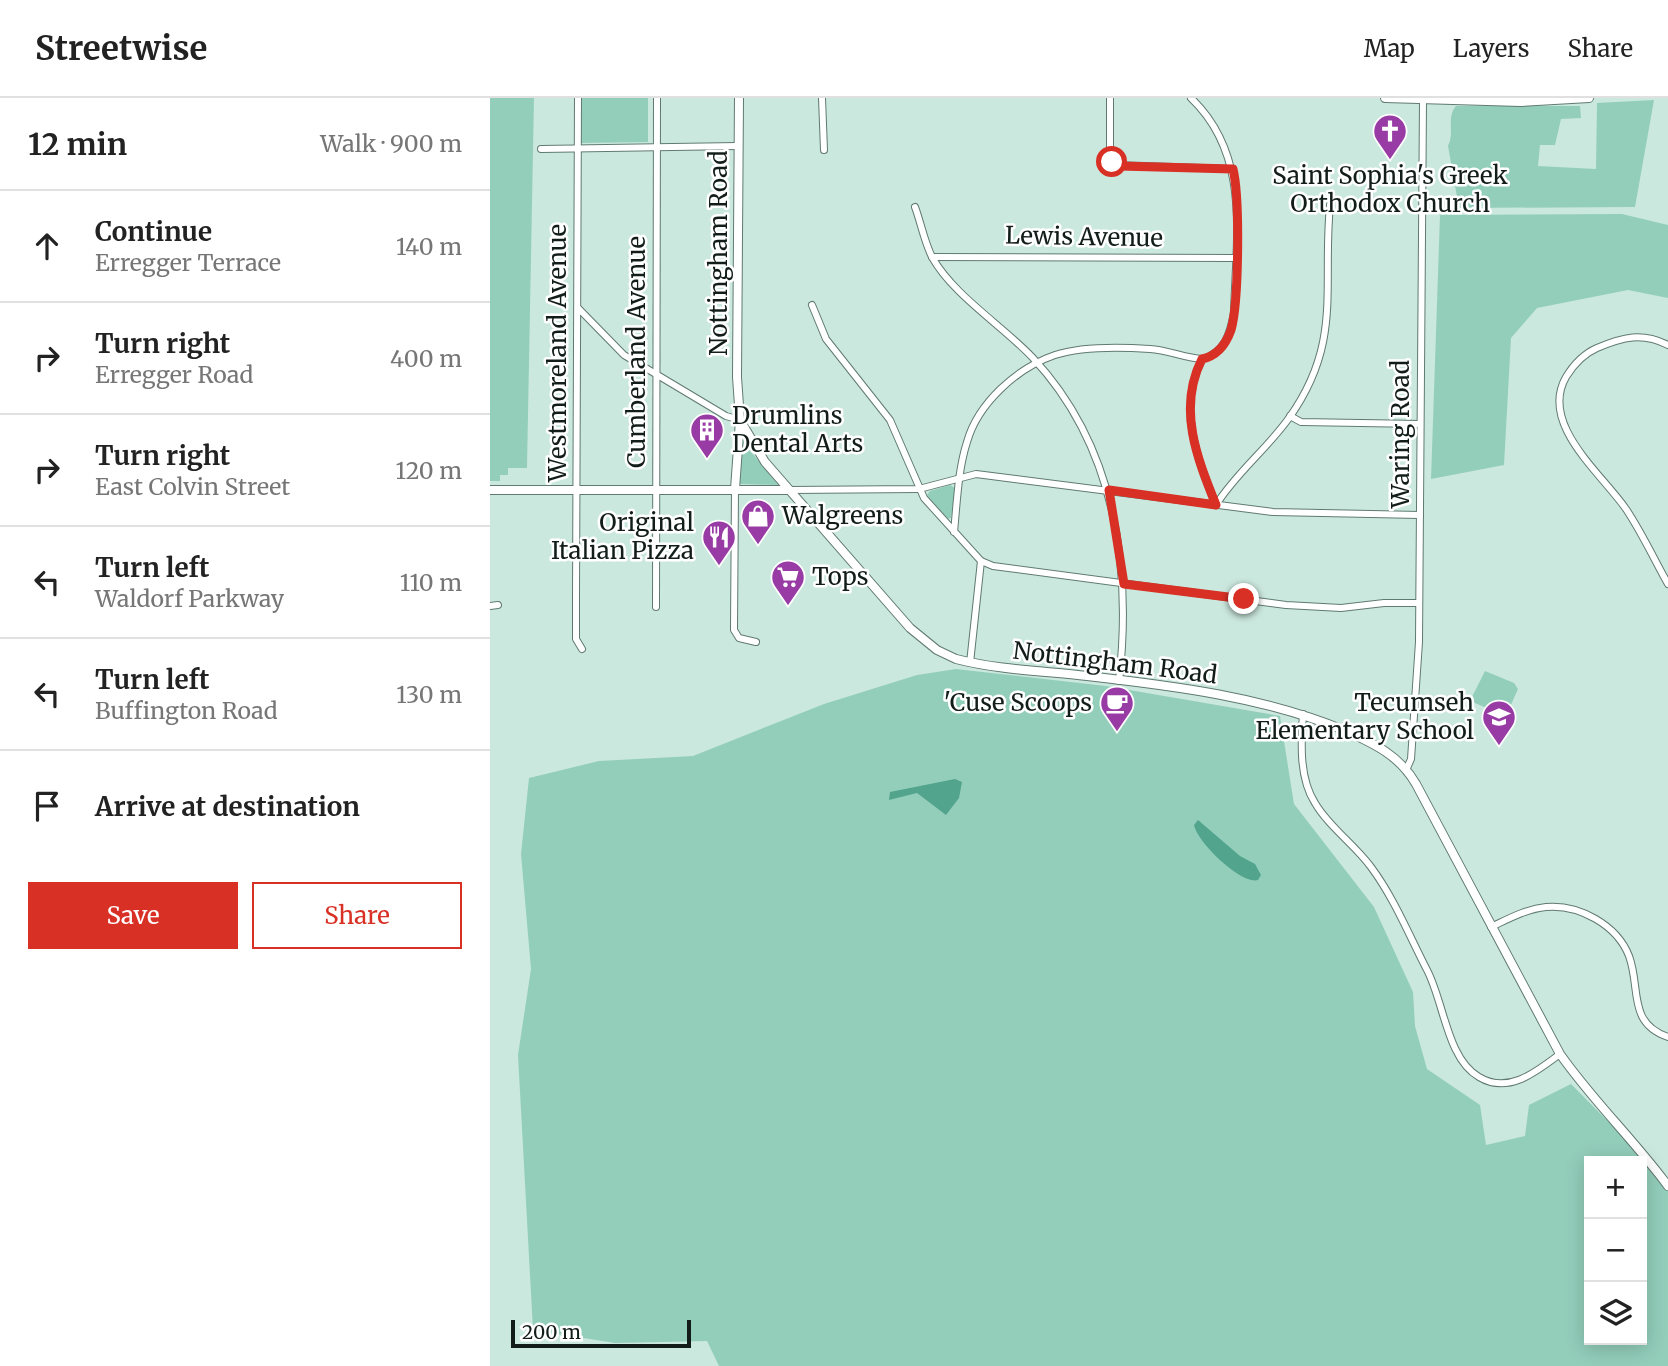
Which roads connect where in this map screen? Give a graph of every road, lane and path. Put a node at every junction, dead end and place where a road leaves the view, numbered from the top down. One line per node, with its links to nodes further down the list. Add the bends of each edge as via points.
1 (579, 98): 12 (street, Westmoreland Avenue)
2 (657, 98): 10 (street, Cumberland Avenue)
3 (739, 98): 11 (street, Nottingham Road)
4 (822, 98): 14 (street)
5 (1110, 98): 15 (street, via 1110,156 1115,165)
6 (1191, 98): 15 (street, via 1219,131)
7 (1385, 98): 9 (street)
8 (1589, 98): 9 (street)
9 (1423, 100): 28 (street, Waring Road)
10 (657, 146): 11 (street); 12 (street); 25 (street, Cumberland Avenue)
11 (738, 146): 27 (street, Nottingham Road)
12 (578, 147): 13 (street); 21 (street, Westmoreland Avenue)
13 (541, 149)
14 (824, 150)
15 (1233, 169): 19 (street)
16 (1330, 205): 26 (street, via 1324,338 1314,373)
17 (915, 207): 18 (street)
18 (932, 257): 19 (street, Lewis Avenue); 24 (street)
19 (1236, 258): 23 (street, via 1231,330 1214,355)
20 (812, 305): 32 (street, via 827,339 890,420)
21 (578, 308): 25 (street, via 612,346); 34 (street, Westmoreland Avenue)
22 (1668, 345): 42 (street, via 1633,336 1582,356 1564,380 1559,407 1571,439 1626,510)
23 (1202, 359): 24 (street, via 1150,349 1099,349 1055,355); 37 (street, via 1193,380 1191,430)
24 (1037, 363): 29 (street, via 1006,385 975,421); 36 (street, via 1080,428)
25 (657, 374): 27 (street); 30 (street, Cumberland Avenue)
26 (1290, 416): 28 (street, via 1301,422); 37 (street)
27 (740, 420): 31 (street); 35 (street, Nottingham Road, via 765,462)
28 (1420, 424): 38 (street, Waring Road)
29 (960, 478): 32 (street); 36 (street, via 976,474); 39 (street)
30 (656, 489): 31 (street); 34 (street); 44 (street, Cumberland Avenue)
31 (735, 489): 35 (street); 45 (street, via 734,630 739,638)
32 (919, 489): 35 (street); 39 (street)
33 (490, 490): 34 (street)
34 (576, 490): 46 (street, Westmoreland Avenue, via 576,639)
35 (789, 490): 47 (street, Nottingham Road, via 919,638)
36 (1109, 490): 37 (street); 41 (street)
37 (1216, 505): 38 (street, via 1295,513)
38 (1420, 515): 43 (street, Waring Road)
39 (954, 532): 40 (street)
40 (981, 561): 41 (street); 47 (street)
41 (1124, 584): 43 (street, via 1316,608); 48 (street)
42 (1668, 584)
43 (1419, 603): 50 (street, Waring Road)
44 (656, 607)
45 (756, 642)
46 (582, 649)
47 (970, 663): 48 (street, Nottingham Road)
48 (1119, 681): 49 (street, Nottingham Road, via 1256,701)
49 (1303, 714): 50 (street, Nottingham Road, via 1366,740); 53 (street, via 1309,791 1370,866 1389,897 1433,981 1458,1057 1477,1077 1500,1083 1523,1079)
50 (1407, 768): 51 (street, Nottingham Road)
51 (1491, 927): 52 (street, via 1546,907 1594,918 1614,934 1628,954 1642,1019); 53 (street, Nottingham Road)
52 (1668, 1037)
53 (1560, 1054): 54 (street, Nottingham Road)
54 (1668, 1186)

